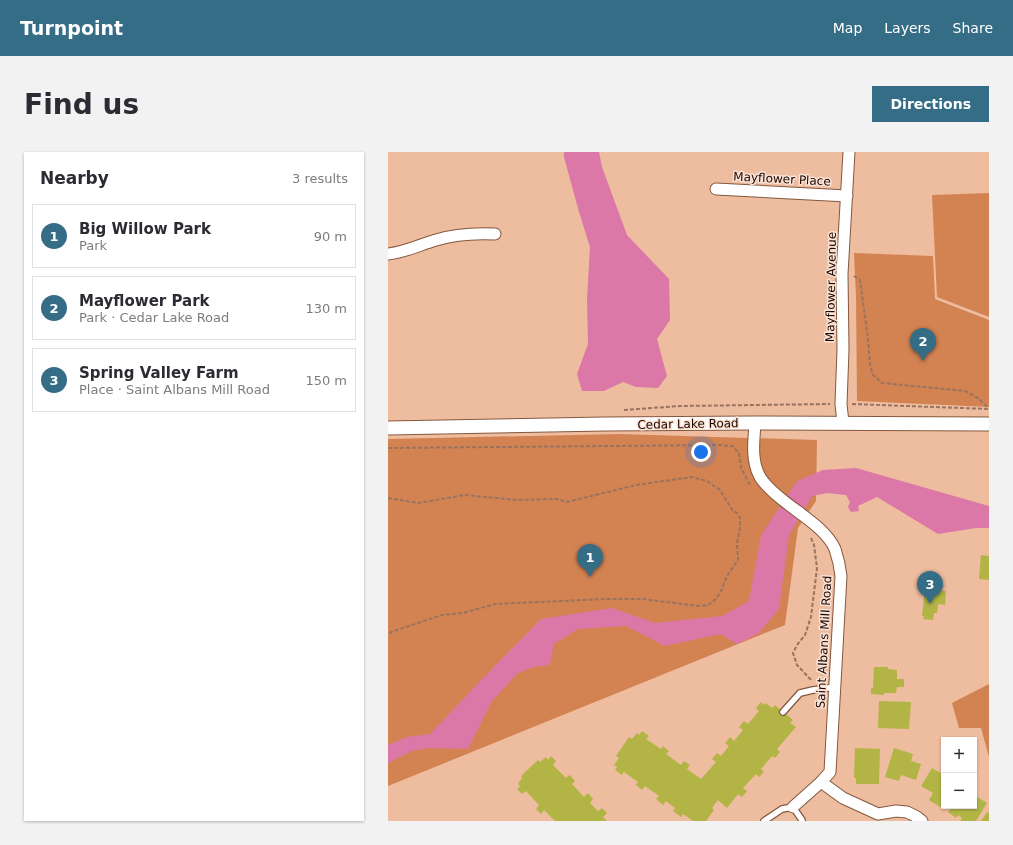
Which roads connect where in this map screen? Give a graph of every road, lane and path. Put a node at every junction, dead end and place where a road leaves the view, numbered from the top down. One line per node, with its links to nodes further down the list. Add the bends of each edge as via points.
1 (849, 152): 3 (street, Mayflower Avenue)
2 (716, 189): 3 (street, Mayflower Place)
3 (847, 196): 6 (street, Mayflower Avenue)
4 (495, 234): 5 (street, via 456,235)
5 (388, 254)
6 (842, 274): 7 (street, Mayflower Avenue); 8 (path, via 860,280 873,375 882,382 965,391 978,398)
7 (841, 404): 8 (path); 9 (path, via 680,406); 11 (street, Mayflower Avenue)
8 (989, 409)
9 (621, 410)
10 (754, 423): 11 (street, Cedar Lake Road); 13 (street, Cedar Lake Road); 19 (street, Saint Albans Mill Road, via 755,463 759,475 777,496 826,536 834,548 839,563 841,576)
11 (842, 423): 12 (street, Cedar Lake Road)
12 (989, 424)
13 (388, 428)
14 (388, 448): 15 (path, via 732,446 739,453 741,468 749,483)
15 (755, 488)
16 (388, 498): 18 (path, via 418,503 465,495 517,500 556,499 567,502 636,485 692,477 707,481 720,490 740,518 740,528 738,560 716,599 708,605 642,599 495,604 463,613 442,614)
17 (810, 537): 20 (path, via 814,545 817,568 810,617 805,635 793,653 797,666)
18 (388, 635)
19 (835, 687): 20 (lane); 22 (street, Saint Albans Mill Road, via 830,772)
20 (820, 689): 21 (lane, via 800,693)
21 (783, 712)
22 (821, 782): 23 (street, Saint Albans Mill Road); 24 (street, via 843,798)
23 (793, 807): 25 (lane, Saint Albans Mill Road, via 782,809); 26 (lane)
24 (879, 817): 27 (street, via 896,811 907,812)
25 (764, 821)
26 (802, 821)
27 (922, 821)

